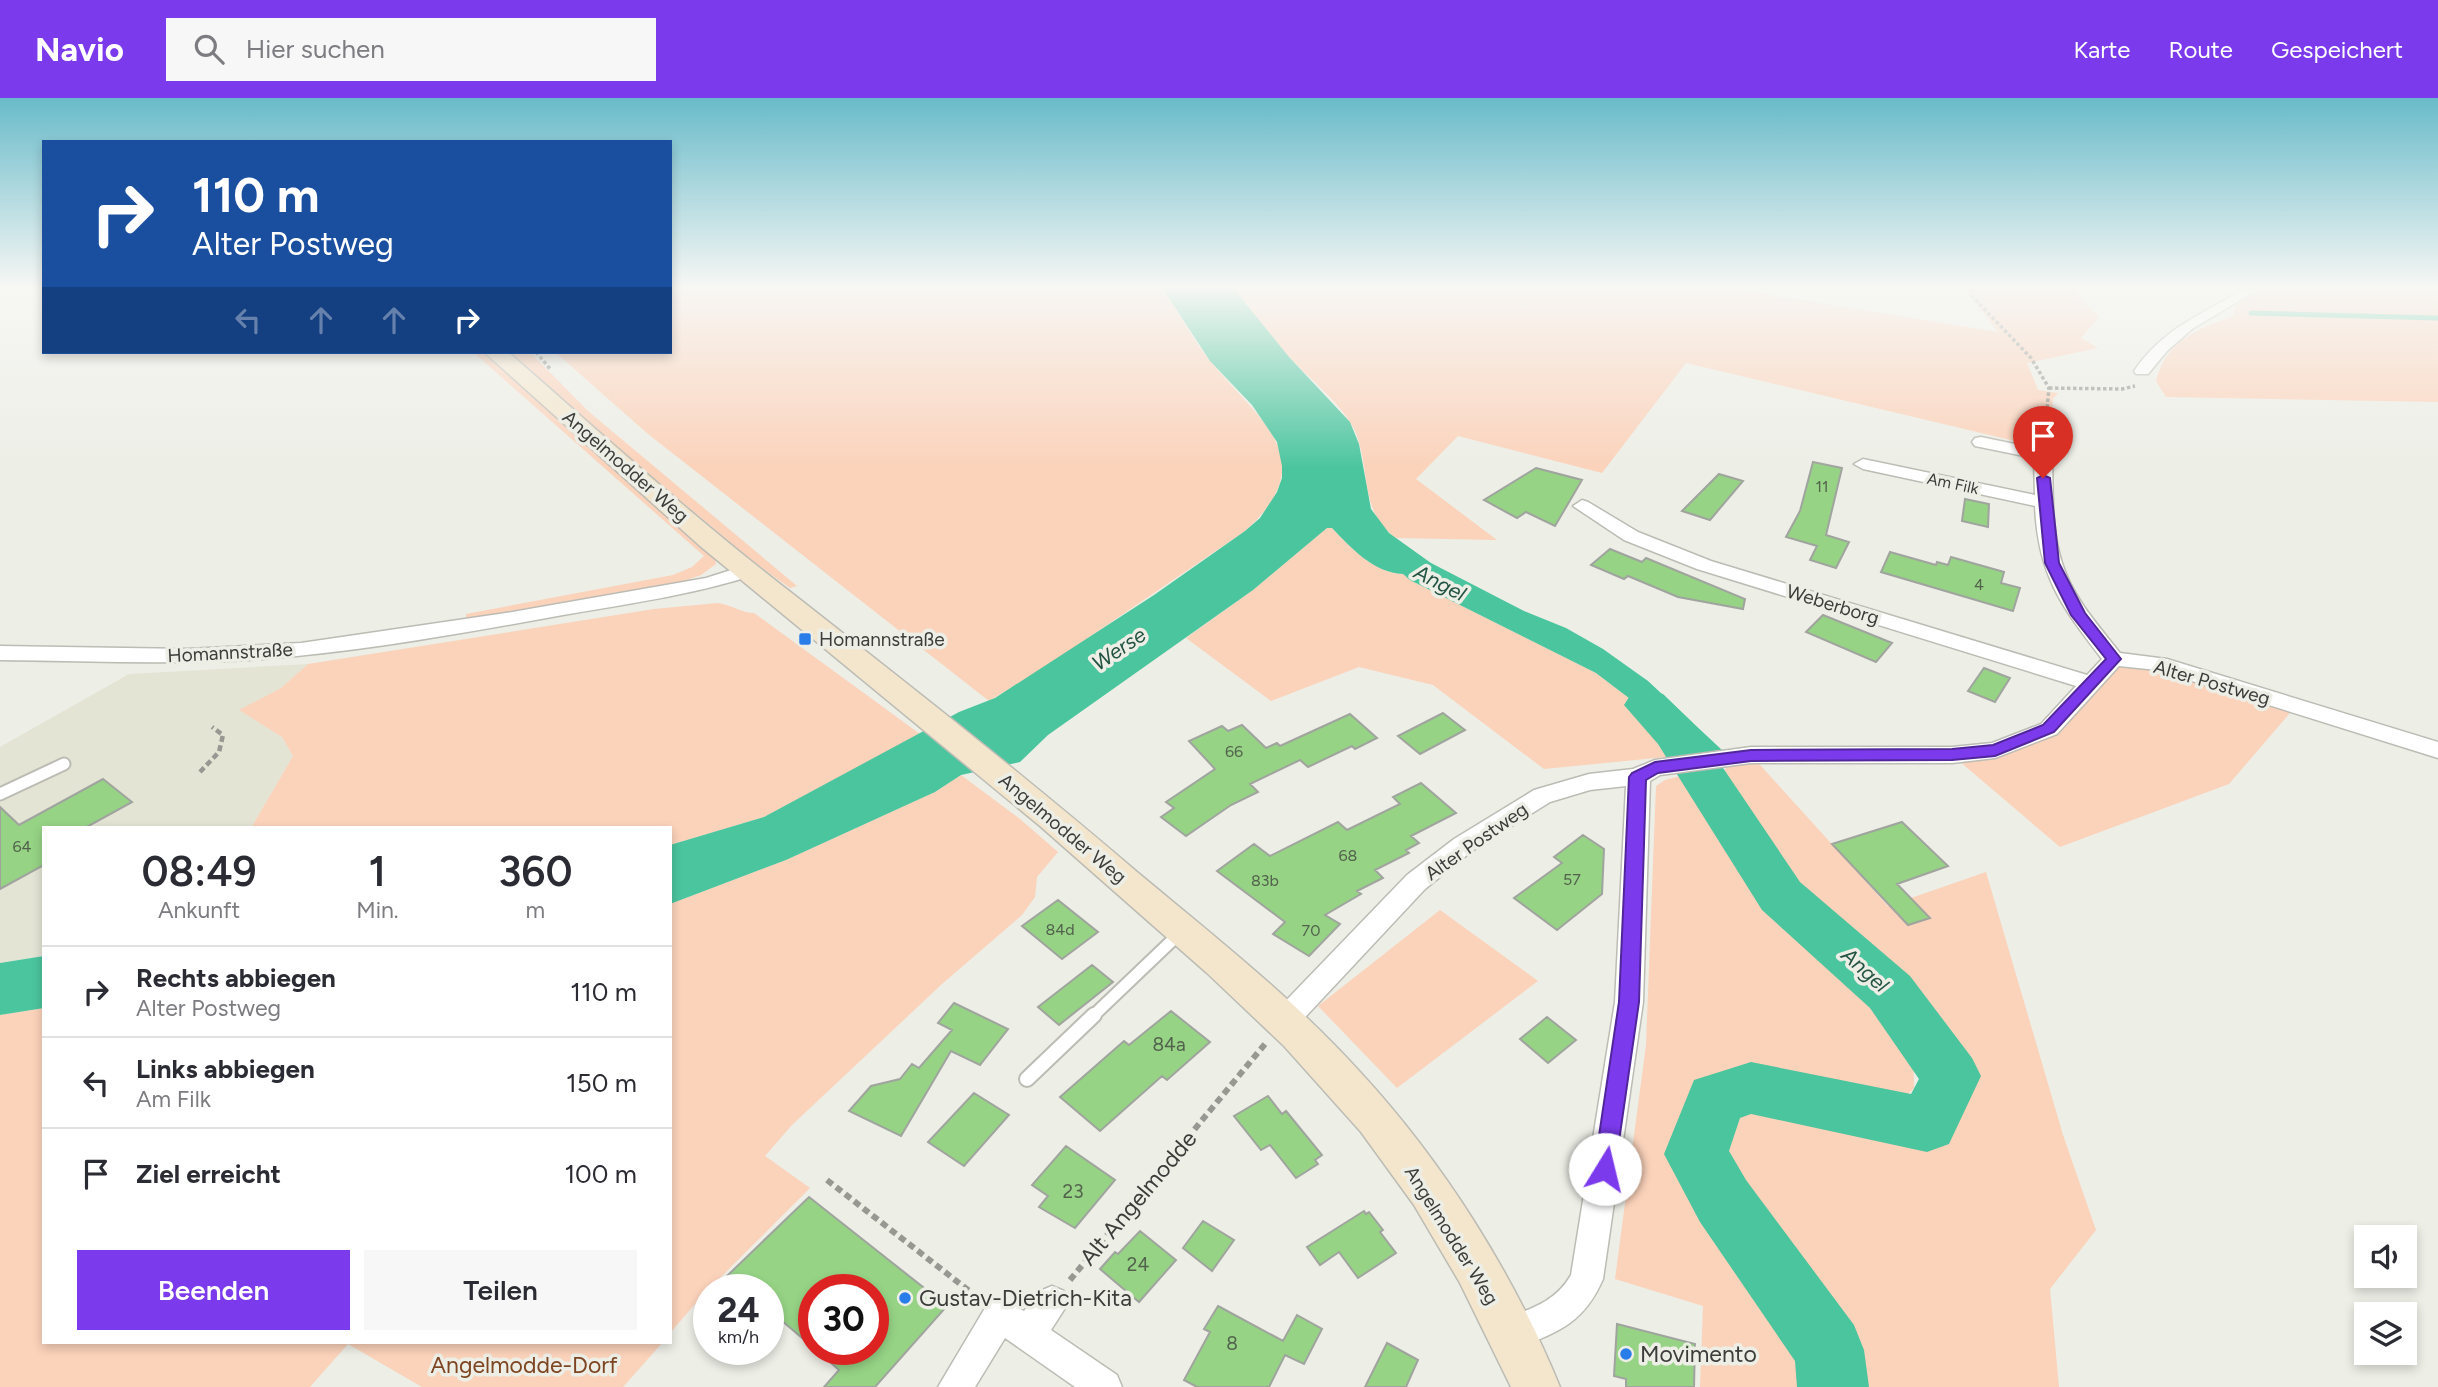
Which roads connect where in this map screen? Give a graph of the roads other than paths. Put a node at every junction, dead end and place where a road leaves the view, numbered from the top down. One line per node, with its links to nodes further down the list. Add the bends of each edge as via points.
1 (2161, 349): 3 (street)
2 (497, 354): 9 (street, Angelmodder Weg)
3 (2142, 371)
4 (1981, 443): 5 (street)
5 (2043, 455): 7 (street)
6 (1863, 464): 7 (street, Am Filk)
7 (2044, 502): 11 (street, via 2052,563 2078,615)
8 (1582, 506): 12 (street, Weberborg, via 1631,536 1704,565)
9 (747, 571): 10 (street, Homannstraße, via 709,583 304,648 192,656); 17 (street, Angelmodder Weg, via 1003,776)
10 (0, 653)
11 (2114, 659): 12 (street, Alter Postweg); 13 (street, Alter Postweg, via 2159,664)
12 (2092, 684): 15 (street, Alter Postweg, via 2049,729 1995,750 1952,755 1735,757 1655,768)
13 (2438, 750)
14 (64, 764): 16 (lane)
15 (1638, 777): 18 (street, Alter Postweg, via 1590,782 1542,796 1463,845 1416,882); 22 (street, via 1629,1002 1587,1279 1575,1302 1560,1314)
16 (0, 794)
17 (1183, 930): 18 (street, Angelmodder Weg); 19 (lane)
18 (1278, 1029): 22 (street, Angelmodder Weg, via 1349,1087 1410,1165)
19 (1027, 1079)
20 (1052, 1302): 21 (street)
21 (1013, 1324): 23 (street); 24 (street)
22 (1512, 1334): 25 (street, Angelmodder Weg)
23 (955, 1387)
24 (1105, 1387)
25 (1536, 1387)

